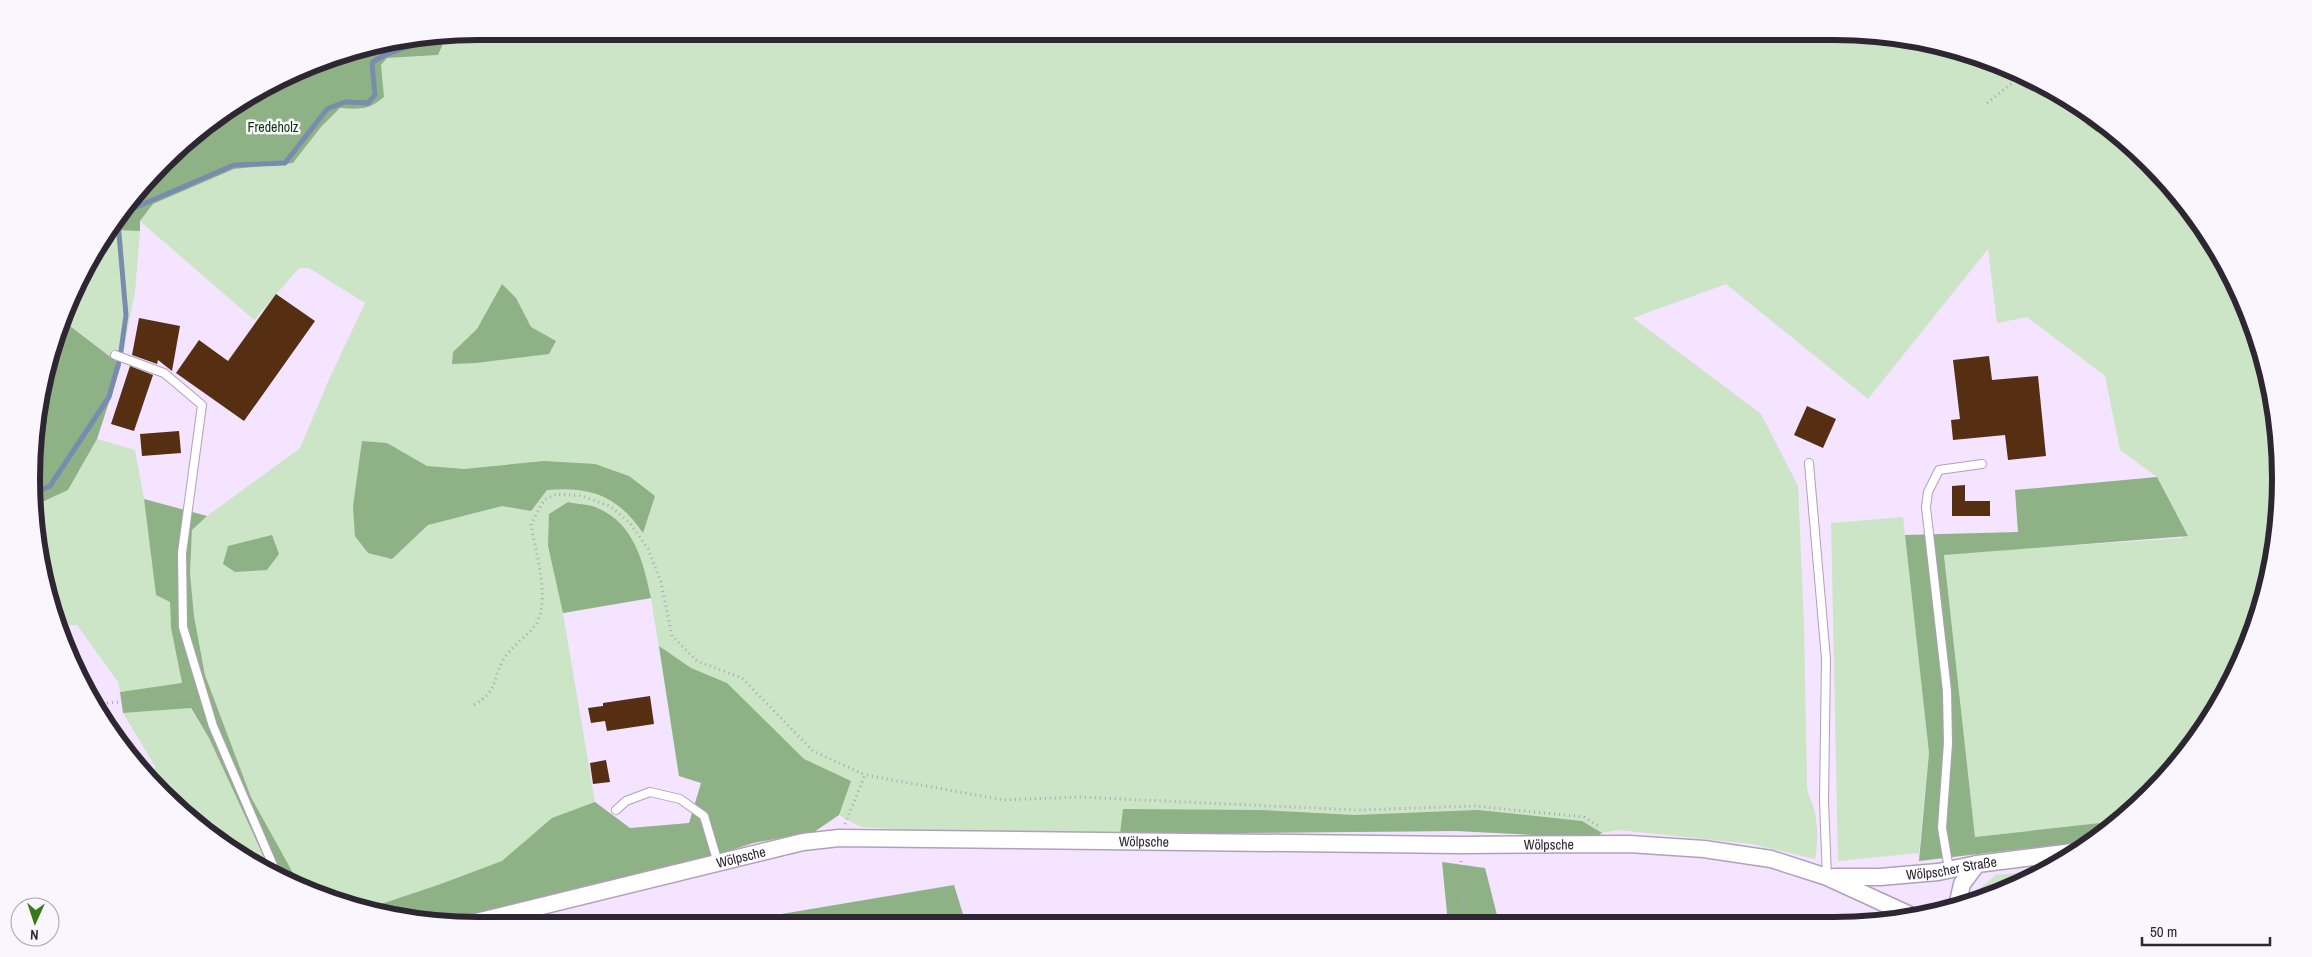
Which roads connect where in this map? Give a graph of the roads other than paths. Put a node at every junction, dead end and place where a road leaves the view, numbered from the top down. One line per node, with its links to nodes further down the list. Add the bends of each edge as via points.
1 (115, 355): 8 (lane, via 164,373 202,405 182,553 183,626 213,726)
2 (1809, 463): 10 (lane, via 1826,659 1824,801)
3 (1982, 464): 9 (lane, via 1939,470 1928,492 1926,507 1947,691 1948,743 1942,828)
4 (616, 810): 6 (lane, via 626,801 650,792 680,800 704,816)
5 (2060, 854): 7 (street, Wölpscher Straße)
6 (718, 863): 10 (street, Wölpsche, via 803,842 839,838 1629,844 1704,849 1772,859); 13 (street, Wölpsche)
7 (1977, 864): 9 (street, Wölpscher Straße); 11 (street, via 1962,884)
8 (273, 866)
9 (1949, 869): 10 (street, Wölpscher Straße, via 1880,877)
10 (1827, 877): 12 (street)
11 (1959, 899)
12 (1902, 911)
13 (497, 917)

